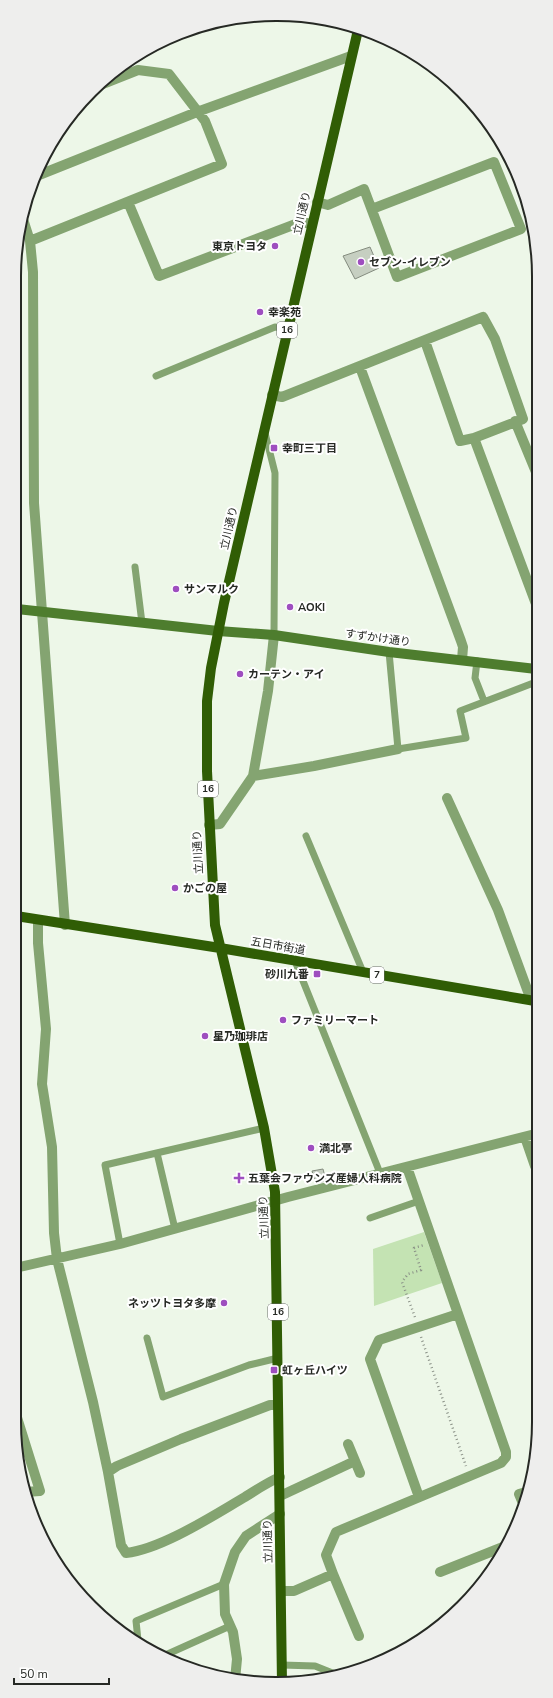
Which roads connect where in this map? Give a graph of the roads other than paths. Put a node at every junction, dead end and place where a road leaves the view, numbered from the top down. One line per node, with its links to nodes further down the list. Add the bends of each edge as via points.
1 (357, 34): 2 (main road, 立川通り / 16)
2 (352, 56): 4 (street); 7 (main road, 立川通り / 16)
3 (114, 80): 4 (street, via 138,70 169,74)
4 (197, 112): 5 (street); 6 (street, via 205,121 222,164)
5 (42, 174)
6 (128, 202): 9 (street, via 159,276 301,222); 11 (street)
7 (317, 202): 8 (street, via 328,205 364,189); 9 (main road, 立川通り / 16)
8 (372, 209): 8 (street, via 398,277 521,229 494,162)
9 (312, 224): 12 (main road, 立川通り / 16)
10 (26, 228): 11 (street)
11 (30, 241): 24 (street, via 33,272 34,503)
12 (287, 328): 15 (lane, via 275,327); 16 (main road, 立川通り / 16)
13 (425, 341): 14 (street); 17 (street, via 483,317 495,339 523,419); 19 (street, via 460,441)
14 (360, 367): 16 (street, via 282,397); 29 (street, via 461,641)
15 (156, 376)
16 (272, 395): 18 (main road, 立川通り / 16)
17 (515, 421): 19 (street); 20 (street)
18 (264, 429): 26 (main road, 立川通り / 16); 27 (lane, via 275,473)
19 (474, 438): 22 (street)
20 (532, 462)
21 (135, 567): 25 (lane)
22 (532, 593)
23 (21, 609): 24 (street, すずかけ通り)
24 (44, 613): 25 (street, すずかけ通り); 41 (street)
25 (142, 623): 26 (street, すずかけ通り)
26 (218, 631): 27 (street, すずかけ通り); 37 (main road, 立川通り / 16, via 207,701)
27 (274, 635): 28 (street, すずかけ通り); 35 (street, via 268,691)
28 (389, 652): 29 (street, すずかけ通り); 34 (lane)
29 (462, 660): 30 (street, すずかけ通り)
30 (477, 661): 31 (street, すずかけ通り); 33 (lane, via 475,678)
31 (532, 668)
32 (532, 683): 33 (lane)
33 (484, 701): 34 (lane, via 460,711 466,738)
34 (398, 749): 35 (street)
35 (253, 776): 37 (street, via 220,824)
36 (447, 798): 45 (street, via 498,910)
37 (209, 825): 42 (main road, 立川通り / 16, via 214,925)
38 (306, 836): 44 (lane)
39 (21, 917): 40 (main road, 五日市街道 / 7)
40 (38, 920): 41 (main road, 五日市街道 / 7); 58 (street, via 46,1029 42,1084 52,1147)
41 (66, 924): 42 (main road, 五日市街道 / 7)
42 (220, 948): 43 (main road, 五日市街道 / 7); 47 (main road, 立川通り / 16)
43 (295, 961): 44 (main road, 五日市街道 / 7); 52 (lane)
44 (363, 972): 46 (main road, 五日市街道 / 7)
45 (532, 997)
46 (532, 1000)
47 (264, 1128): 50 (lane); 53 (main road, 立川通り / 16)
48 (530, 1136): 49 (street); 51 (street)
49 (532, 1148)
50 (157, 1153): 56 (lane); 57 (lane, via 105,1165)
51 (408, 1166): 52 (street); 54 (street)
52 (380, 1174): 53 (street)
53 (276, 1200): 56 (street); 62 (main road, 立川通り / 16)
54 (419, 1200): 55 (lane); 60 (street)
55 (370, 1218)
56 (175, 1229): 57 (street)
57 (120, 1244): 58 (street)
58 (57, 1259): 59 (street); 67 (street, via 90,1387)
59 (21, 1267)
60 (458, 1314): 72 (street, via 506,1457 501,1463); 72 (street, via 379,1340 370,1359)
61 (147, 1338): 62 (lane, via 163,1397 249,1365)
62 (278, 1358): 63 (main road, 立川通り / 16)
63 (278, 1405): 67 (street, via 270,1405 180,1439); 69 (main road, 立川通り / 16)
64 (22, 1432): 70 (street, via 40,1491)
65 (348, 1444): 66 (street)
66 (355, 1461): 68 (street); 71 (street)
67 (108, 1472): 69 (street, via 121,1545 126,1553 137,1552 184,1531)
68 (360, 1473)
69 (280, 1477): 71 (main road, 立川通り / 16)
70 (31, 1492)
71 (280, 1496): 73 (main road, 立川通り / 16)
72 (418, 1497): 76 (street, via 336,1532 326,1555)
73 (280, 1514): 77 (street, via 246,1536 235,1552); 78 (main road, 立川通り / 16)
74 (498, 1549): 75 (street)
75 (440, 1572)
76 (334, 1574): 78 (street, via 294,1591); 81 (street)
77 (224, 1584): 79 (street, via 225,1614); 80 (lane, via 136,1621)
78 (281, 1591): 83 (main road, 立川通り / 16)
79 (230, 1626): 82 (lane); 85 (street, via 237,1660)
80 (138, 1636)
81 (359, 1636)
82 (169, 1654)
83 (282, 1666): 84 (lane, via 315,1666); 86 (main road, 立川通り / 16)
84 (328, 1672)
85 (235, 1673)
86 (282, 1677)

